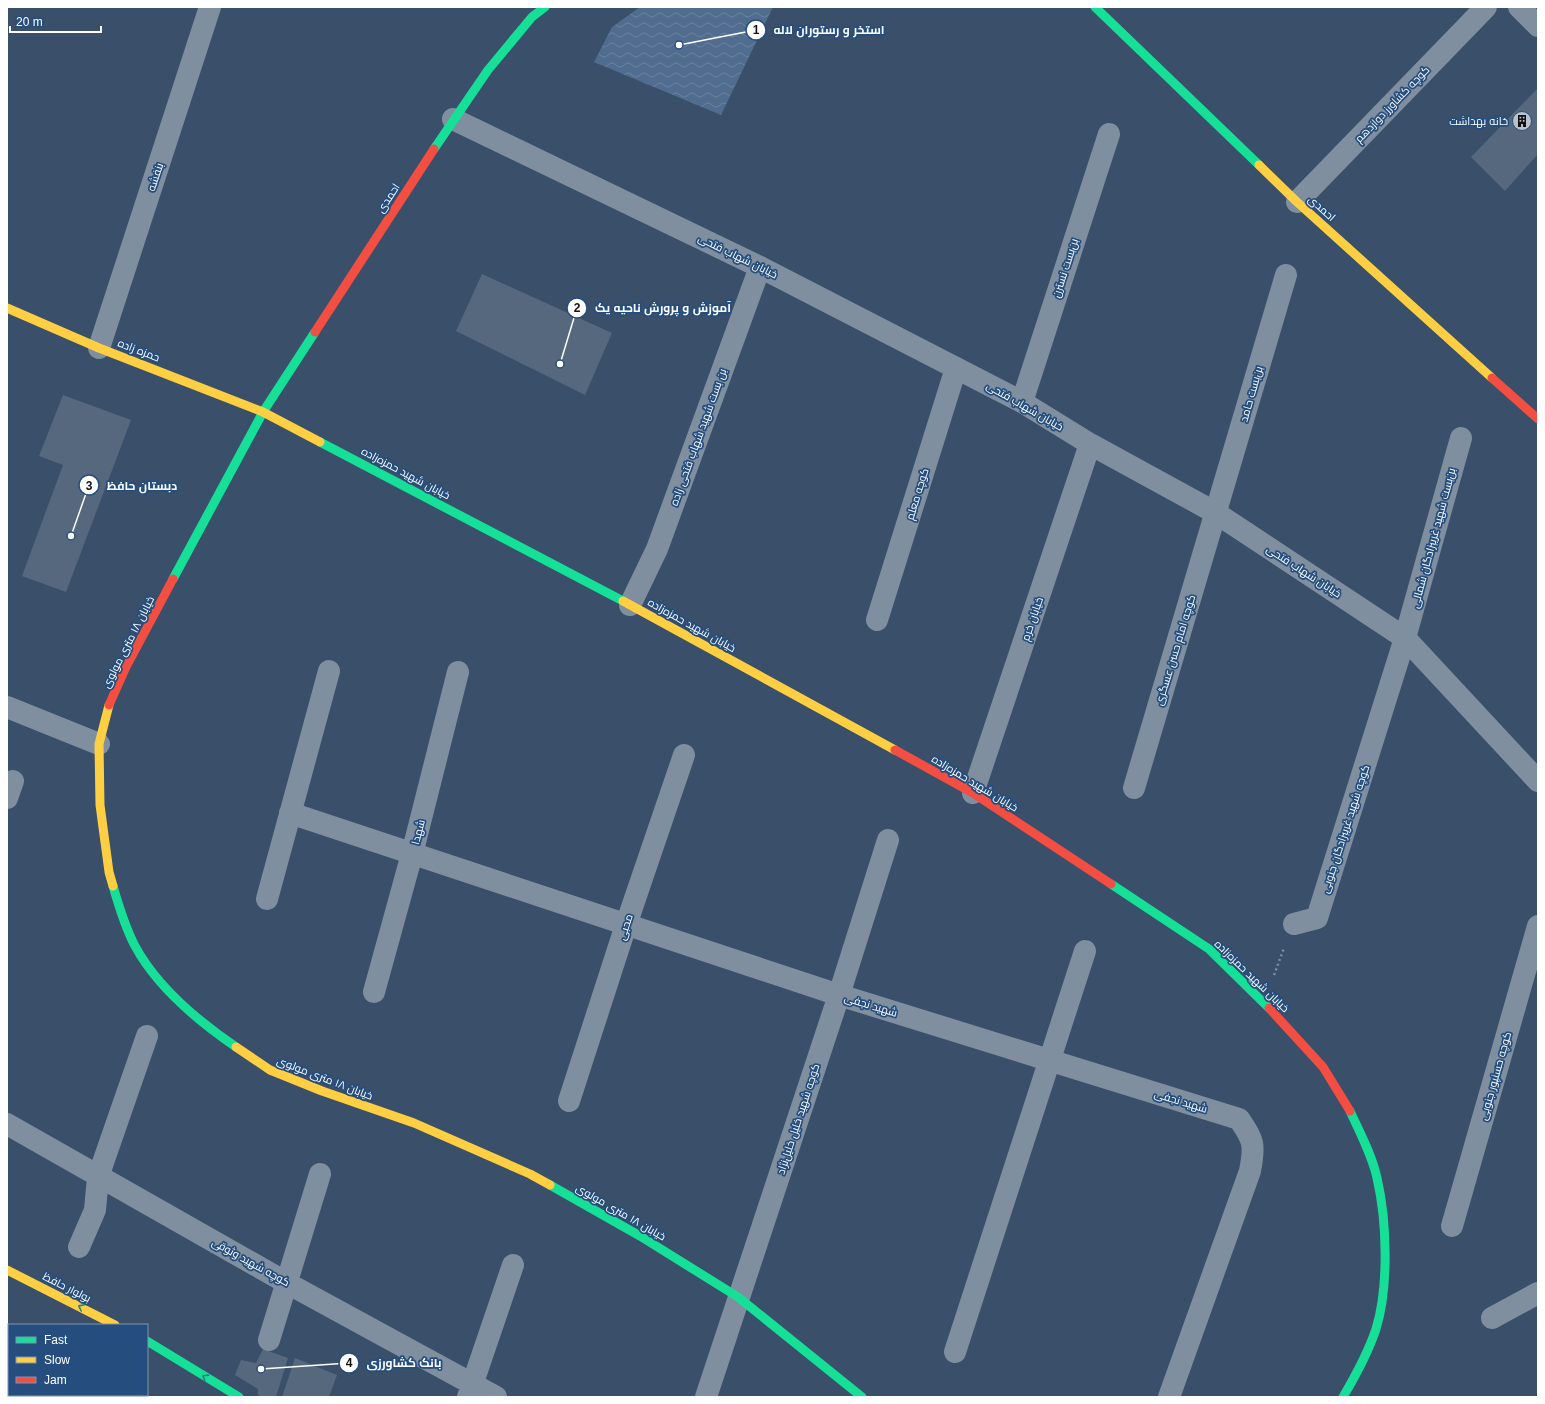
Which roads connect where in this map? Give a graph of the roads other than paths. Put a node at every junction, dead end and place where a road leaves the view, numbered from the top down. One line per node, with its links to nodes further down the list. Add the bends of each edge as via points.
1 (210, 7): 13 (street, بنفشه)
2 (545, 7): 7 (street, احمدی, via 532,17 488,70)
3 (1095, 7): 9 (street, احمدی)
4 (1486, 7): 9 (street, کوچه کشاورز دوازدهم)
5 (1519, 7): 6 (street)
6 (1538, 26)
7 (453, 119): 10 (street, خیابان شهاب فتحی); 16 (street, احمدی)
8 (1109, 134): 15 (street, بن‌بست نسترن)
9 (1297, 202): 17 (street, احمدی)
10 (760, 267): 14 (street, خیابان شهاب فتحی); 21 (street, بن بست شهید شهاب فتحی زاده, via 657,549)
11 (1286, 274): 20 (street, بن‌بست حامد)
12 (7, 308): 13 (street, حمزه زاده)
13 (99, 348): 16 (street, حمزه زاده)
14 (956, 368): 15 (street, خیابان شهاب فتحی); 22 (street, کوچه معلم)
15 (1022, 402): 19 (street, خیابان شهاب فتحی)
16 (263, 412): 21 (street, خیابان شهید حمزه‌زاده); 27 (street, خیابان ۱۸ متری مولوی, via 126,667 109,706)
17 (1538, 419)
18 (1461, 438): 23 (street, بن‌بست شهید غریبزادگان شمالی)
19 (1090, 444): 20 (street, خیابان شهاب فتحی); 31 (street, خیابان خرم)
20 (1216, 513): 23 (street, خیابان شهاب فتحی); 30 (street, کوچه امام حسن عسگری)
21 (630, 605): 31 (street, خیابان شهید حمزه‌زاده)
22 (877, 620)
23 (1405, 638): 29 (street, خیابان شهاب فتحی); 36 (street, کوچه شهید غریبزادگان جنوبی, via 1317,918)
24 (329, 671): 32 (street)
25 (458, 672): 34 (street, شهدا)
26 (7, 707): 27 (street)
27 (99, 744): 54 (street, خیابان ۱۸ متری مولوی, via 100,805 108,872 124,922 148,967 191,1012 218,1035 270,1070 414,1123 530,1174 640,1236)
28 (684, 755): 37 (street, محبی)
29 (1538, 781)
30 (1134, 788)
31 (973, 793): 66 (street, خیابان شهید حمزه‌زاده, via 1209,949 1264,1002 1323,1067 1346,1104 1366,1144 1377,1178 1385,1250 1384,1286 1376,1328 1361,1366)
32 (290, 813): 34 (street, شهید نجفی); 35 (street)
33 (888, 840): 41 (street, کوچه شهید خلیل خلیل‌نژاد)
34 (412, 854): 37 (street, شهید نجفی); 40 (street, شهدا)
35 (267, 899)
36 (1294, 924)
37 (626, 925): 41 (street, شهید نجفی); 44 (street, محبی)
38 (1538, 926): 48 (street, کوچه حسنپور جنوبی)
39 (1085, 951): 43 (street)
40 (374, 992)
41 (839, 995): 43 (street, شهید نجفی); 54 (street, کوچه شهید خلیل خلیل‌نژاد)
42 (147, 1036): 47 (street)
43 (1049, 1060): 59 (street); 65 (street, شهید نجفی, via 1239,1119 1251,1136 1254,1152 1250,1171)
44 (569, 1100)
45 (7, 1124): 47 (street, کوچه شهید وثوقی)
46 (320, 1174): 52 (street)
47 (98, 1177): 49 (street, via 95,1210); 52 (street, کوچه شهید وثوقی)
48 (1452, 1226)
49 (79, 1247)
50 (513, 1265): 60 (street)
51 (7, 1270): 56 (street, بولوار حافظ, one-way to 51)
52 (287, 1283): 57 (street); 60 (street, کوچه شهید وثوقی)
53 (1538, 1293): 55 (street)
54 (738, 1297): 63 (street, کوچه شهید خلیل خلیل‌نژاد); 64 (street, خیابان ۱۸ متری مولوی)
55 (1492, 1318)
56 (113, 1324)
57 (268, 1340)
58 (148, 1342): 61 (street, one-way to 58)
59 (955, 1352)
60 (470, 1391): 62 (street, کوچه شهید وثوقی)
61 (238, 1397)
62 (496, 1397)
63 (706, 1397)
64 (862, 1397)
65 (1169, 1397)
66 (1343, 1397)

